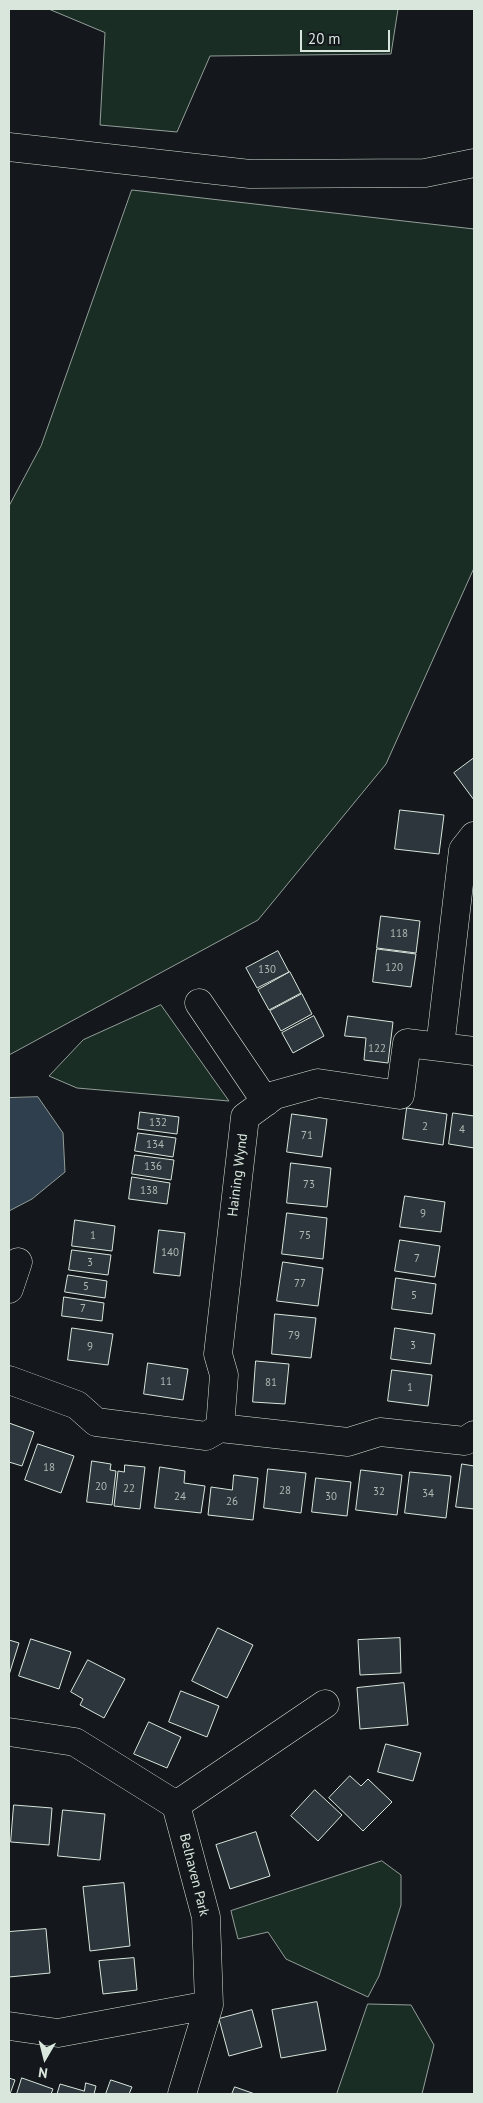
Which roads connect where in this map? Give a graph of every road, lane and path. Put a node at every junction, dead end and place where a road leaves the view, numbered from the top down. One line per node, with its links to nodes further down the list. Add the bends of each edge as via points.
1 (9, 146): 2 (street, via 250,174 425,173)
2 (474, 163)
3 (474, 836): 5 (street, via 463,850)
4 (199, 1003): 7 (street)
5 (440, 1047): 6 (street); 7 (street, Haining Wynd, via 407,1042 400,1095 318,1083 275,1096)
6 (474, 1050)
7 (266, 1102): 11 (street, Haining Wynd, via 245,1117 218,1354 224,1374)
8 (18, 1262): 9 (street)
9 (9, 1289)
10 (9, 1380): 11 (street, via 77,1405 96,1422 206,1436)
11 (220, 1428): 12 (street, via 348,1442 380,1432 465,1441)
12 (474, 1434)
13 (325, 1704): 15 (street)
14 (9, 1732): 15 (street, via 74,1742)
15 (176, 1805): 16 (street, Belhaven Park, via 206,1917)
16 (209, 2005): 17 (street, via 58,2032); 18 (street, Belhaven Park)
17 (9, 2026)
18 (182, 2094)

